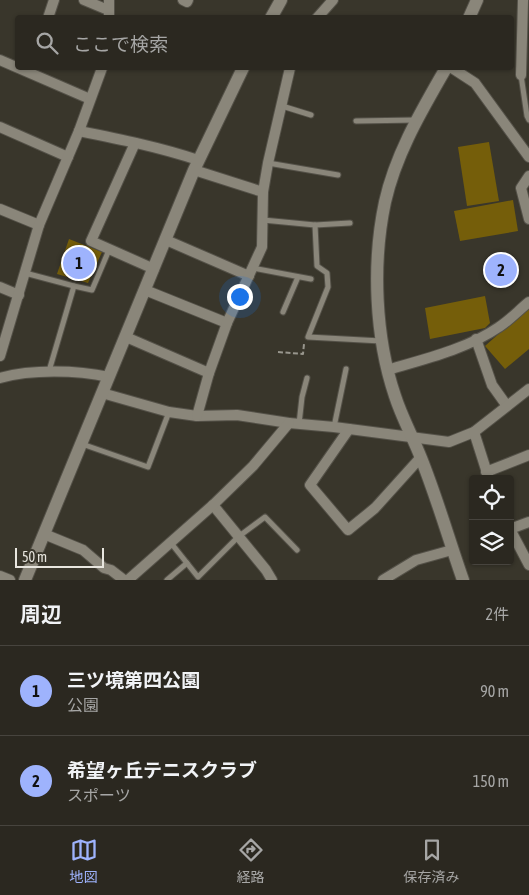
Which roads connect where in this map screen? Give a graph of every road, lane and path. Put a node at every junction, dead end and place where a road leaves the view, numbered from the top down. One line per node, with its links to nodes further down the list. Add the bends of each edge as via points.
1 (54, 0): 10 (street)
2 (84, 0): 9 (street)
3 (183, 0): 4 (street)
4 (188, 0)
5 (279, 0): 11 (street)
6 (333, 0): 12 (street)
7 (476, 0): 13 (street)
8 (523, 0): 23 (street)
9 (109, 9)
10 (49, 15)
11 (272, 15)
12 (320, 15)
13 (470, 15)
14 (0, 60): 16 (street)
15 (514, 62): 23 (street)
16 (15, 65)
17 (32, 70): 24 (street)
18 (101, 70): 24 (street)
19 (242, 70): 36 (street)
20 (290, 70): 25 (street)
21 (445, 70): 27 (street)
22 (455, 70): 34 (street, via 475,83)
23 (521, 72): 28 (lane)
24 (90, 99): 31 (street)
25 (281, 106): 26 (lane); 35 (street)
26 (311, 115)
27 (416, 120): 29 (lane); 63 (street, via 395,169 386,201 380,239 378,289)
28 (529, 120)
29 (356, 121)
30 (0, 127): 33 (street)
31 (79, 131): 32 (street); 33 (street)
32 (134, 143): 36 (street); 47 (street, via 91,241)
33 (68, 157): 44 (street)
34 (529, 157)
35 (268, 163): 37 (lane); 39 (street)
36 (196, 165): 39 (street); 46 (street)
37 (338, 174)
38 (529, 176): 41 (street, via 521,188)
39 (263, 192): 42 (street)
40 (0, 209): 44 (street)
41 (529, 219)
42 (263, 220): 45 (lane); 49 (street, via 262,247)
43 (350, 224): 45 (lane)
44 (39, 225): 50 (street)
45 (315, 225): 61 (lane, via 317,266 327,273 328,287)
46 (166, 240): 48 (street); 49 (street)
47 (109, 250): 48 (street); 53 (lane, via 92,290)
48 (154, 269): 55 (street)
49 (251, 272): 51 (lane); 59 (street)
50 (25, 273): 53 (lane); 56 (street)
51 (298, 277): 52 (lane); 58 (lane)
52 (311, 279)
53 (74, 286): 68 (lane)
54 (0, 287): 56 (street)
55 (145, 290): 59 (street); 60 (street)
56 (19, 295): 65 (street)
57 (529, 302): 62 (street, via 500,326)
58 (283, 312)
59 (227, 323): 69 (street)
60 (126, 337): 69 (street); 70 (street)
61 (308, 337): 63 (lane); 64 (path, via 304,339 303,354)
62 (476, 339): 67 (street); 75 (street, via 492,386)
63 (381, 341): 67 (street)
64 (278, 352)
65 (0, 356)
66 (346, 369): 79 (lane)
67 (387, 370): 82 (street)
68 (49, 371): 70 (street); 71 (street)
69 (209, 372): 77 (street)
70 (109, 377): 74 (street)
71 (0, 378)
72 (307, 378): 78 (lane)
73 (529, 389): 75 (street)
74 (102, 393): 76 (street); 83 (street)
75 (507, 406): 81 (street)
76 (169, 412): 77 (street); 83 (lane, via 148,467)
77 (197, 416): 78 (street, via 237,415)
78 (294, 423): 79 (street); 87 (street)
79 (334, 427): 80 (street)
80 (349, 429): 82 (street); 85 (street, via 310,485 348,530 375,508)
81 (474, 432): 82 (street, via 449,442); 86 (street)
82 (410, 436): 85 (street)
83 (81, 444): 90 (street)
84 (529, 455): 86 (street)
85 (421, 457): 95 (street)
86 (488, 475)
87 (213, 505): 91 (street); 93 (street)
88 (529, 522): 89 (street)
89 (514, 528)
90 (44, 534): 101 (street); 102 (street, via 83,550)
91 (238, 537): 94 (lane, via 265,517); 96 (lane, via 198,577); 105 (street)
92 (514, 537): 97 (street)
93 (170, 542): 96 (lane); 103 (street)
94 (297, 550)
95 (452, 550): 99 (street, via 416,560); 106 (street)
96 (187, 563): 104 (lane)
97 (529, 565)
98 (0, 576): 100 (street)
99 (386, 579)
100 (10, 580)
101 (25, 580)
102 (124, 580)
103 (128, 580)
104 (167, 580)
105 (272, 580)
106 (464, 580)

